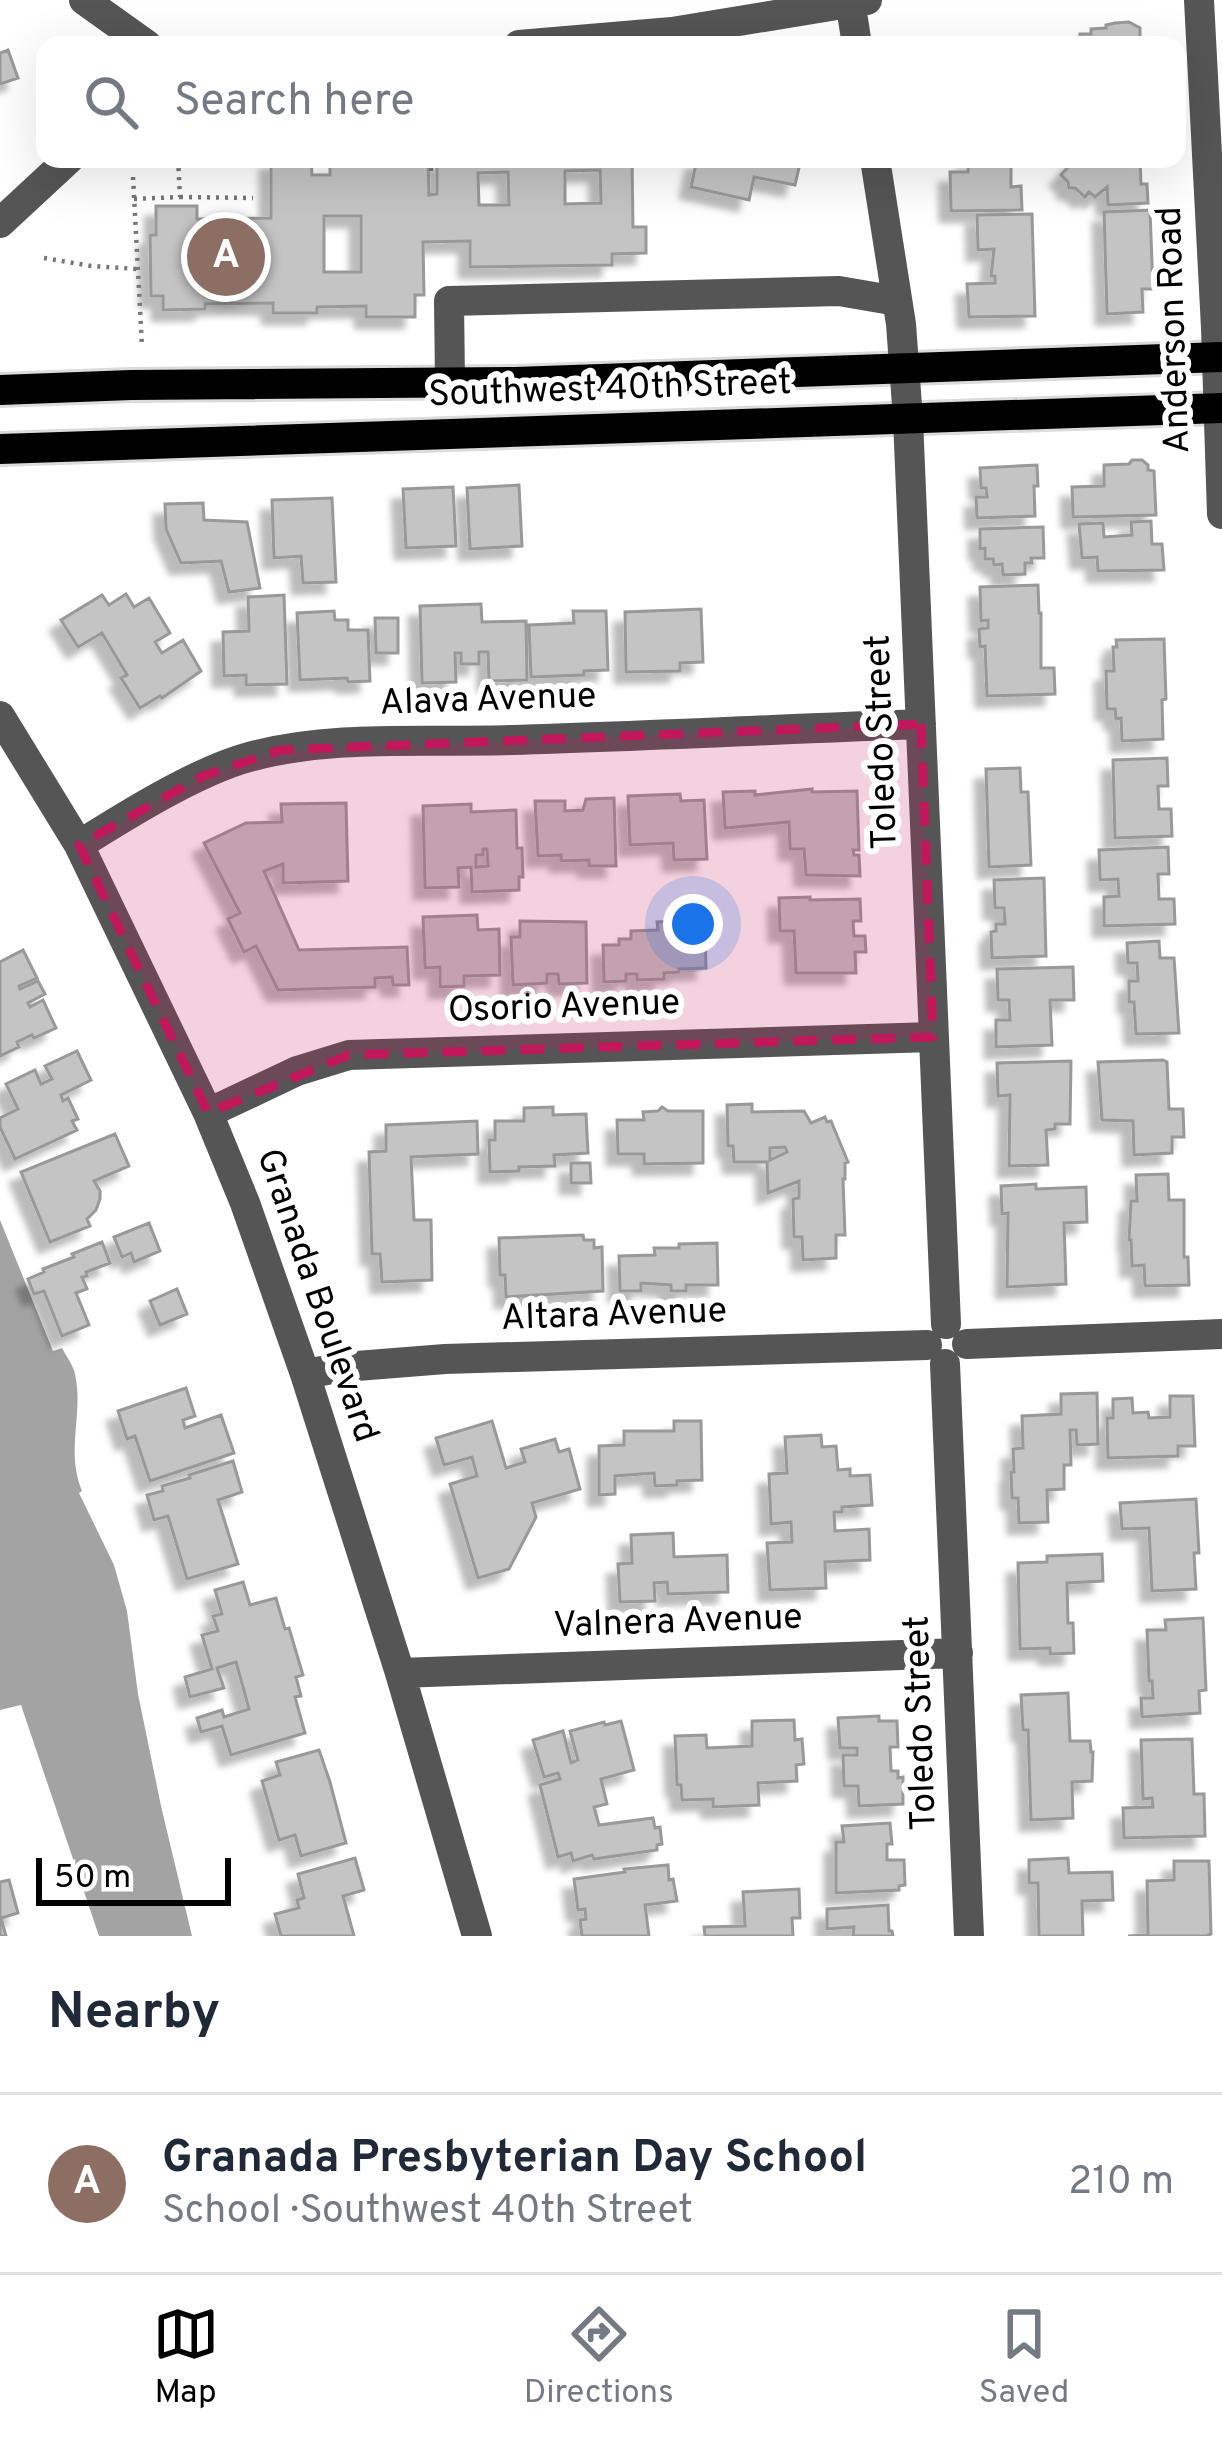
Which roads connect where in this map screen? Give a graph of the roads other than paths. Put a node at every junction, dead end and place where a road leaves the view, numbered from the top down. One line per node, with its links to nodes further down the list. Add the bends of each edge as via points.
1 (84, 0): 4 (street)
2 (1199, 0): 11 (street, Anderson Road)
3 (856, 1): 5 (street); 6 (street)
4 (134, 36)
5 (625, 36)
6 (857, 36)
7 (59, 168): 9 (street)
8 (876, 168): 10 (street, Toledo Street)
9 (0, 223)
10 (897, 301): 12 (street, Toledo Street); 13 (street, via 839,291 448,301)
11 (1220, 357): 12 (main road, Southwest 40th Street); 15 (street, Anderson Road)
12 (904, 368): 13 (main road, Southwest 40th Street); 16 (street, Toledo Street)
13 (450, 382): 14 (main road, Southwest 40th Street)
14 (0, 390)
15 (1220, 408): 16 (main road, Southwest 40th Street); 18 (street, Anderson Road)
16 (908, 419): 17 (main road, Southwest 40th Street); 20 (street, Toledo Street)
17 (0, 449)
18 (1222, 514)
19 (0, 716): 21 (street, Granada Boulevard)
20 (921, 724): 21 (street, Alava Avenue, via 280,750 203,776); 22 (street, Toledo Street)
21 (80, 845): 23 (street, Granada Boulevard)
22 (933, 1037): 23 (street, Osorio Avenue, via 349,1055); 25 (street, Toledo Street)
23 (208, 1113): 26 (street, Granada Boulevard)
24 (1222, 1334): 25 (street, Altara Avenue)
25 (946, 1344): 26 (street, Altara Avenue, via 446,1359); 27 (street, Toledo Street)
26 (304, 1373): 28 (street, Granada Boulevard)
27 (958, 1653): 28 (street, Valnera Avenue); 30 (street, Toledo Street)
28 (400, 1673): 29 (street, Granada Boulevard)
29 (477, 1936)
30 (969, 1936)

